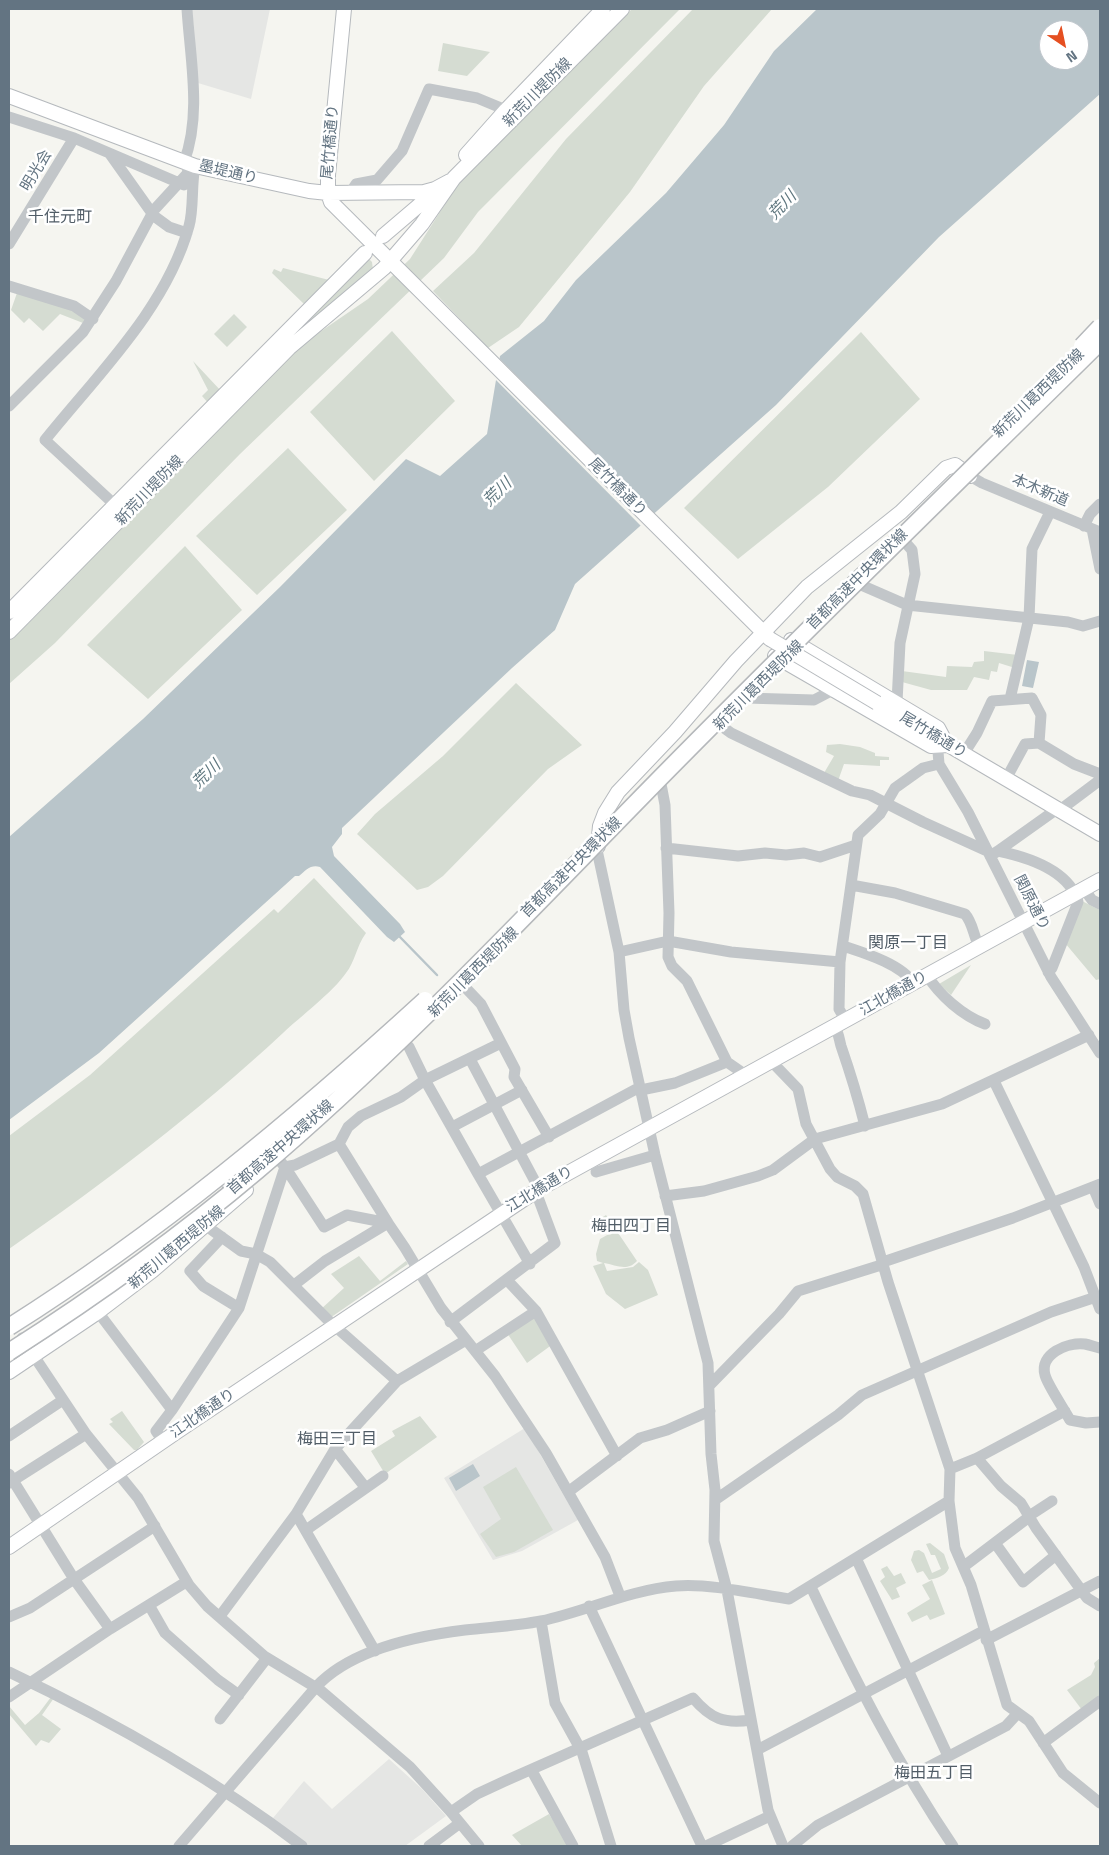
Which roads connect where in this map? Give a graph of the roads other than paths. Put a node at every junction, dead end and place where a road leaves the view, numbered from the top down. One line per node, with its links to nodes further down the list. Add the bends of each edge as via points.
1 (187, 9): 10 (street, via 193,120)
2 (344, 9): 15 (main road, 尾竹橋通り)
3 (603, 9): 6 (main road, 新荒川堤防線)
4 (622, 9): 11 (main road, 新荒川堤防線)
5 (9, 96): 10 (main road, 墨堤通り)
6 (506, 110): 11 (main road, 新荒川堤防線, via 462,160); 16 (street, via 477,98 429,88 402,151 377,180 356,184)
7 (9, 117): 8 (street)
8 (74, 138): 9 (street); 20 (street, 明光会)
9 (109, 153): 12 (street); 17 (street)
10 (189, 164): 12 (street, via 187,174); 14 (street); 15 (main road, 墨堤通り)
11 (454, 178): 13 (main road, 墨堤通り); 22 (main road, 新荒川堤防線)
12 (179, 183): 14 (street); 17 (street)
13 (442, 186): 16 (main road, 墨堤通り, via 424,192); 19 (main road)
14 (191, 188): 18 (street, via 190,220)
15 (328, 193): 16 (main road, 墨堤通り); 22 (main road, 尾竹橋通り, via 336,208)
16 (350, 193)
17 (152, 213): 18 (street, via 169,227); 24 (street)
18 (186, 233): 34 (street, via 170,273 130,338 45,440)
19 (383, 236)
20 (9, 244)
21 (365, 253): 30 (main road, 新荒川堤防線)
22 (394, 266): 28 (main road, 新荒川堤防線); 45 (main road, 尾竹橋通り)
23 (9, 286): 24 (street, via 74,306)
24 (93, 319): 31 (street, via 55,362)
25 (1100, 327): 98 (highway, 首都高速中央環状線, bridge, via 882,541 452,974 377,1044)
26 (1100, 334): 32 (main road, 新荒川葛西堤防線)
27 (1100, 342): 119 (highway, 首都高速中央環状線, bridge, via 817,620 387,1052 296,1138)
28 (289, 348): 30 (main road, 新荒川堤防線, via 276,352 240,386); 44 (main road, 新荒川堤防線)
29 (1100, 350): 32 (main road, 新荒川葛西堤防線)
30 (227, 392): 34 (main road, 新荒川堤防線)
31 (9, 406)
32 (966, 472): 35 (street, 本木新道, via 982,483); 37 (main road, 新荒川葛西堤防線); 45 (main road, via 952,465 943,470 901,512 807,587); 46 (main road, 新荒川葛西堤防線)
33 (1100, 504): 36 (street, via 1090,514)
34 (115, 505): 41 (main road, 新荒川堤防線)
35 (1050, 512): 36 (street, 本木新道); 42 (street, via 1032,549)
36 (1092, 529): 38 (street)
37 (904, 541): 39 (main road, 新荒川葛西堤防線); 40 (street, via 912,550 916,574)
38 (1100, 569)
39 (861, 585): 40 (street); 46 (main road, 新荒川葛西堤防線)
40 (907, 605): 42 (street); 51 (street, via 900,643)
41 (9, 612)
42 (1029, 618): 43 (street, via 1083,626); 50 (street)
43 (1100, 621)
44 (9, 632)
45 (766, 636): 53 (main road, 尾竹橋通り, bridge); 64 (main road, via 710,689 675,732 618,792 605,812)
46 (795, 643): 47 (main road, 新荒川葛西堤防線); 51 (main road)
47 (780, 658): 48 (main road); 49 (main road, 新荒川葛西堤防線); 64 (main road, 新荒川葛西堤防線)
48 (833, 690): 49 (street, via 814,700); 53 (main road, via 932,746)
49 (746, 698): 52 (main road, 新荒川葛西堤防線)
50 (1010, 699): 54 (street, via 1032,698 1041,715); 55 (street, via 992,701)
51 (897, 702): 53 (main road, via 938,728)
52 (720, 725): 60 (main road, 新荒川葛西堤防線); 61 (street, via 740,738 852,791)
53 (941, 743): 55 (main road, 尾竹橋通り); 56 (street)
54 (1038, 743): 57 (street, via 1074,764); 58 (street, via 1025,744)
55 (963, 755): 58 (main road, 尾竹橋通り)
56 (939, 764): 61 (street, via 923,768 895,788); 68 (street, 関原通り)
57 (1100, 774)
58 (1006, 779): 62 (main road, 尾竹橋通り)
59 (1100, 780): 62 (street)
60 (661, 784): 66 (street); 67 (main road, 新荒川葛西堤防線)
61 (885, 803): 65 (street, via 875,821 858,835); 68 (street)
62 (1059, 810): 63 (main road, 尾竹橋通り); 68 (street)
63 (1100, 834)
64 (598, 835): 67 (main road); 105 (main road, 新荒川葛西堤防線, via 455,977)
65 (856, 845): 66 (street, via 820,856 804,853 738,856); 70 (street)
66 (666, 848): 74 (street)
67 (597, 850): 77 (street); 82 (main road, 新荒川葛西堤防線)
68 (992, 853): 71 (street, via 1031,859); 73 (street, 関原通り)
69 (1100, 880): 71 (main road, 江北橋通り)
70 (851, 885): 75 (street); 76 (street, via 895,893 965,914 971,921)
71 (1080, 892): 72 (street); 73 (main road, 江北橋通り); 79 (street)
72 (1100, 904)
73 (1024, 922): 76 (main road, 江北橋通り); 79 (street, 関原通り)
74 (668, 941): 77 (street); 78 (street, via 731,952); 90 (street, via 668,957 672,966 687,981)
75 (843, 946): 78 (street); 81 (street, via 871,955 905,973)
76 (979, 946): 80 (main road, 江北橋通り)
77 (619, 952): 95 (street, via 624,1010)
78 (840, 962): 83 (street)
79 (1048, 972): 85 (street, 関原通り)
80 (927, 975): 81 (main road, 江北橋通り); 84 (street, via 948,1000)
81 (912, 984): 83 (main road, 江北橋通り)
82 (463, 985): 86 (main road, 新荒川葛西堤防線); 87 (street, via 481,1004)
83 (840, 1024): 91 (main road, 江北橋通り); 99 (street, via 840,1043 854,1078)
84 (985, 1024)
85 (1089, 1035): 88 (street, 関原通り); 94 (street)
86 (404, 1042): 93 (street); 108 (main road, 新荒川葛西堤防線)
87 (501, 1043): 89 (street); 96 (street)
88 (1099, 1047)
89 (470, 1059): 93 (street); 97 (street)
90 (727, 1062): 92 (street); 95 (street, via 675,1083)
91 (772, 1062): 92 (main road, 江北橋通り); 103 (street, via 798,1089 806,1124)
92 (744, 1078): 101 (main road, 江北橋通り)
93 (425, 1080): 100 (street); 104 (street, via 401,1097 361,1116 348,1126)
94 (994, 1081): 99 (street, via 942,1104); 114 (street)
95 (640, 1089): 101 (street); 102 (street)
96 (522, 1090): 97 (street); 102 (street)
97 (494, 1104): 100 (street); 106 (street)
98 (282, 1125): 134 (highway, 首都高速中央環状線, bridge, via 123,1250); 135 (highway, bridge, via 242,1165 170,1224 84,1289)
99 (865, 1126): 103 (street)
100 (452, 1128): 110 (street)
101 (649, 1129): 107 (street); 112 (main road, 江北橋通り)
102 (548, 1137): 106 (street)
103 (815, 1139): 113 (street, via 773,1170 758,1176 704,1191); 123 (street, via 830,1169 863,1194)
104 (339, 1144): 108 (street, via 295,1165); 117 (street)
105 (270, 1149): 108 (street); 135 (main road, 新荒川葛西堤防線, via 132,1262)
106 (520, 1152): 110 (street); 112 (street)
107 (655, 1155): 109 (street); 113 (street)
108 (282, 1164): 117 (street, via 324,1227 347,1215); 118 (main road, 新荒川葛西堤防線); 121 (street)
109 (596, 1172)
110 (478, 1174): 116 (street)
111 (1097, 1186): 114 (street); 115 (street)
112 (537, 1190): 116 (main road, 江北橋通り); 122 (street, via 556,1243)
113 (665, 1196): 146 (street, via 707,1354)
114 (1053, 1202): 123 (street); 127 (street)
115 (1100, 1204)
116 (501, 1214): 122 (street); 124 (main road, 江北橋通り)
117 (388, 1223): 124 (street); 126 (street, via 325,1260)
118 (205, 1225): 120 (street); 131 (main road, 新荒川葛西堤防線)
119 (178, 1234): 140 (highway, 首都高速中央環状線, bridge); 142 (highway, bridge, via 145,1266)
120 (222, 1237): 121 (street, via 241,1251); 128 (street, via 190,1271 203,1286)
121 (256, 1254): 126 (street, via 270,1262); 128 (street)
122 (530, 1264): 125 (street)
123 (882, 1264): 143 (street); 146 (street, via 798,1291)
124 (418, 1270): 132 (street); 133 (main road, 江北橋通り)
125 (507, 1280): 130 (street); 132 (street)
126 (294, 1285): 133 (street)
127 (1096, 1297): 129 (street); 143 (street, via 1051,1312)
128 (238, 1308): 148 (street)
129 (1100, 1309)
130 (536, 1311): 139 (street); 156 (street)
131 (98, 1312): 141 (main road, 新荒川葛西堤防線); 148 (street)
132 (450, 1322): 136 (street)
133 (335, 1326): 145 (street); 154 (main road, 江北橋通り)
134 (9, 1328)
135 (13, 1337): 137 (main road, 新荒川葛西堤防線); 141 (street)
136 (466, 1340): 139 (street); 145 (street)
137 (9, 1346)
138 (1100, 1348): 150 (street, via 1084,1344 1068,1346 1050,1354 1045,1360 1045,1376)
139 (475, 1351): 163 (street, via 546,1453)
140 (9, 1352)
141 (33, 1356): 144 (main road, 新荒川葛西堤防線); 147 (street)
142 (9, 1361)
143 (917, 1370): 158 (street); 164 (street, via 862,1395)
144 (9, 1372)
145 (397, 1381): 155 (street)
146 (710, 1385): 149 (street)
147 (63, 1400): 152 (street); 153 (street)
148 (172, 1410): 154 (street, via 156,1431)
149 (710, 1411): 156 (street, via 646,1436); 164 (street)
150 (1064, 1411): 151 (street, via 1070,1420 1076,1422); 157 (street)
151 (1100, 1422)
152 (86, 1434): 159 (street); 161 (street)
153 (9, 1436)
154 (163, 1441): 159 (main road, 江北橋通り)
155 (335, 1450): 162 (street); 167 (street)
156 (617, 1456): 163 (street)
157 (977, 1458): 158 (street); 168 (street, via 1021,1503)
158 (950, 1469): 165 (street)
159 (118, 1472): 169 (main road, 江北橋通り); 170 (street)
160 (383, 1476): 162 (street)
161 (10, 1479): 169 (street)
162 (366, 1487): 171 (street)
163 (568, 1492): 183 (street, via 605,1557)
164 (716, 1500): 181 (street, via 714,1541)
165 (949, 1501): 175 (street); 176 (street, via 952,1534)
166 (1052, 1501): 168 (street)
167 (296, 1514): 171 (street); 187 (street)
168 (1029, 1517): 172 (street); 174 (street)
169 (40, 1526): 173 (main road, 江北橋通り); 177 (street)
170 (154, 1526): 177 (street); 179 (street)
171 (306, 1530): 192 (street)
172 (995, 1543): 174 (street, via 1023,1582); 176 (street)
173 (9, 1547)
174 (1056, 1555): 182 (street)
175 (856, 1558): 180 (street); 194 (street)
176 (963, 1567): 191 (street)
177 (74, 1579): 188 (street); 190 (street)
178 (1100, 1581): 182 (street)
179 (186, 1582): 184 (street); 187 (street)
180 (811, 1587): 181 (street, via 789,1599); 198 (street)
181 (727, 1590): 183 (street, via 702,1585 676,1586); 205 (street)
182 (1082, 1591): 186 (street); 191 (street)
183 (620, 1596): 185 (street)
184 (149, 1605): 190 (street); 199 (street, via 165,1633)
185 (589, 1606): 189 (street); 204 (street)
186 (1100, 1606)
187 (220, 1616): 193 (street)
188 (9, 1618)
189 (541, 1621): 192 (street, via 463,1630 393,1644); 207 (street, via 555,1703)
190 (110, 1629): 196 (street)
191 (985, 1635): 194 (street); 202 (street, via 1007,1705)
192 (375, 1651): 197 (street, via 333,1670)
193 (267, 1658): 197 (street); 199 (street)
194 (910, 1670): 198 (street); 209 (street)
195 (9, 1672): 196 (street)
196 (29, 1682): 200 (street); 212 (street, via 138,1738)
197 (316, 1687): 212 (street); 214 (street, via 410,1767)
198 (863, 1694): 208 (street); 211 (street)
199 (238, 1695): 203 (street)
200 (9, 1697)
201 (1100, 1701): 206 (street)
202 (1018, 1713): 206 (street, via 1029,1721); 209 (street, via 1006,1726)
203 (220, 1719)
204 (642, 1720): 205 (street, via 693,1698 710,1715 731,1723); 207 (street); 223 (street)
205 (751, 1720): 208 (street)
206 (1043, 1743): 213 (street, via 1063,1773)
207 (579, 1747): 210 (street); 222 (street)
208 (757, 1750): 215 (street)
209 (948, 1756): 211 (street)
210 (532, 1771): 214 (street, via 477,1794); 221 (street)
211 (909, 1776): 226 (street, via 818,1825); 227 (street)
212 (227, 1791): 217 (street); 218 (street)
213 (1100, 1803)
214 (452, 1812): 216 (street)
215 (770, 1816): 224 (street); 225 (street)
216 (460, 1823): 219 (street); 220 (street)
217 (179, 1846)
218 (302, 1846)
219 (430, 1846)
220 (478, 1846)
221 (573, 1846)
222 (611, 1846)
223 (702, 1846)
224 (706, 1846)
225 (783, 1846)
226 (792, 1846)
227 (953, 1846)

